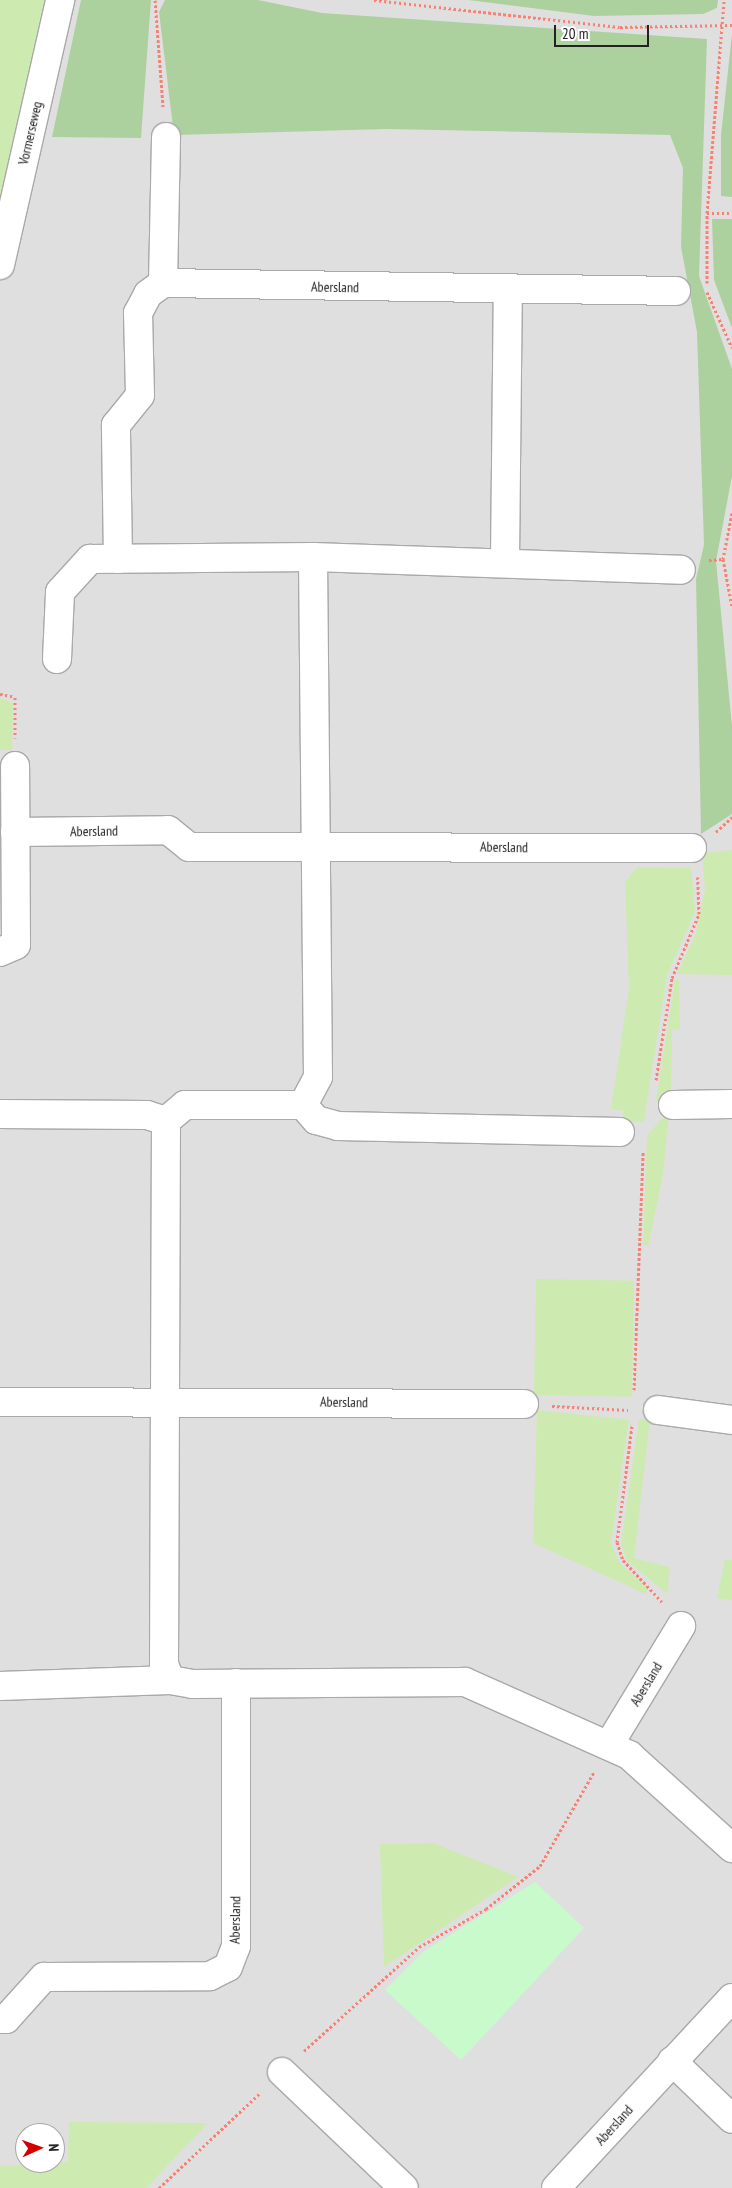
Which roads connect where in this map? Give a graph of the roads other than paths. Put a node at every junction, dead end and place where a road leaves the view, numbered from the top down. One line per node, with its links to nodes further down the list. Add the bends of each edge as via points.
1 (60, 0): 3 (street, Vormerseweg)
2 (166, 137): 4 (street)
3 (0, 265)
4 (163, 283): 5 (street, Abersland); 8 (street, via 148,294 138,313 140,395 116,426)
5 (508, 290): 6 (street, Abersland); 9 (street)
6 (676, 291)
7 (313, 557): 8 (street); 9 (street); 14 (street)
8 (118, 559): 11 (street, via 90,559 60,592)
9 (505, 561): 10 (street, via 528,567)
10 (681, 570)
11 (57, 659)
12 (15, 766): 13 (street)
13 (15, 832): 14 (street, Abersland, via 168,830 189,848); 16 (street, via 16,945)
14 (316, 845): 15 (street, Abersland); 19 (street, via 318,1077)
15 (695, 860)
16 (0, 952)
17 (664, 1096): 18 (street)
18 (732, 1104)
19 (303, 1105): 21 (street, via 185,1105); 22 (street, via 316,1120 338,1126)
20 (0, 1114): 21 (street, via 147,1114)
21 (166, 1121): 23 (street)
22 (631, 1137)
23 (165, 1400): 24 (street, Abersland); 25 (street, Abersland); 29 (street, via 164,1664)
24 (0, 1402)
25 (524, 1404)
26 (642, 1407): 27 (street)
27 (732, 1420)
28 (677, 1632): 32 (street, Abersland)
29 (170, 1680): 30 (street); 31 (street)
30 (236, 1683): 32 (street, via 465,1682); 35 (street, Abersland, via 236,1946 228,1967 210,1976 44,1977 6,2019)
31 (0, 1686)
32 (610, 1743): 33 (street, via 629,1755)
33 (732, 1848)
34 (732, 1998): 36 (street, Abersland)
35 (0, 2019)
36 (672, 2061): 38 (street); 40 (street, Abersland)
37 (282, 2072): 39 (street)
38 (732, 2119)
39 (404, 2188)
40 (556, 2188)

